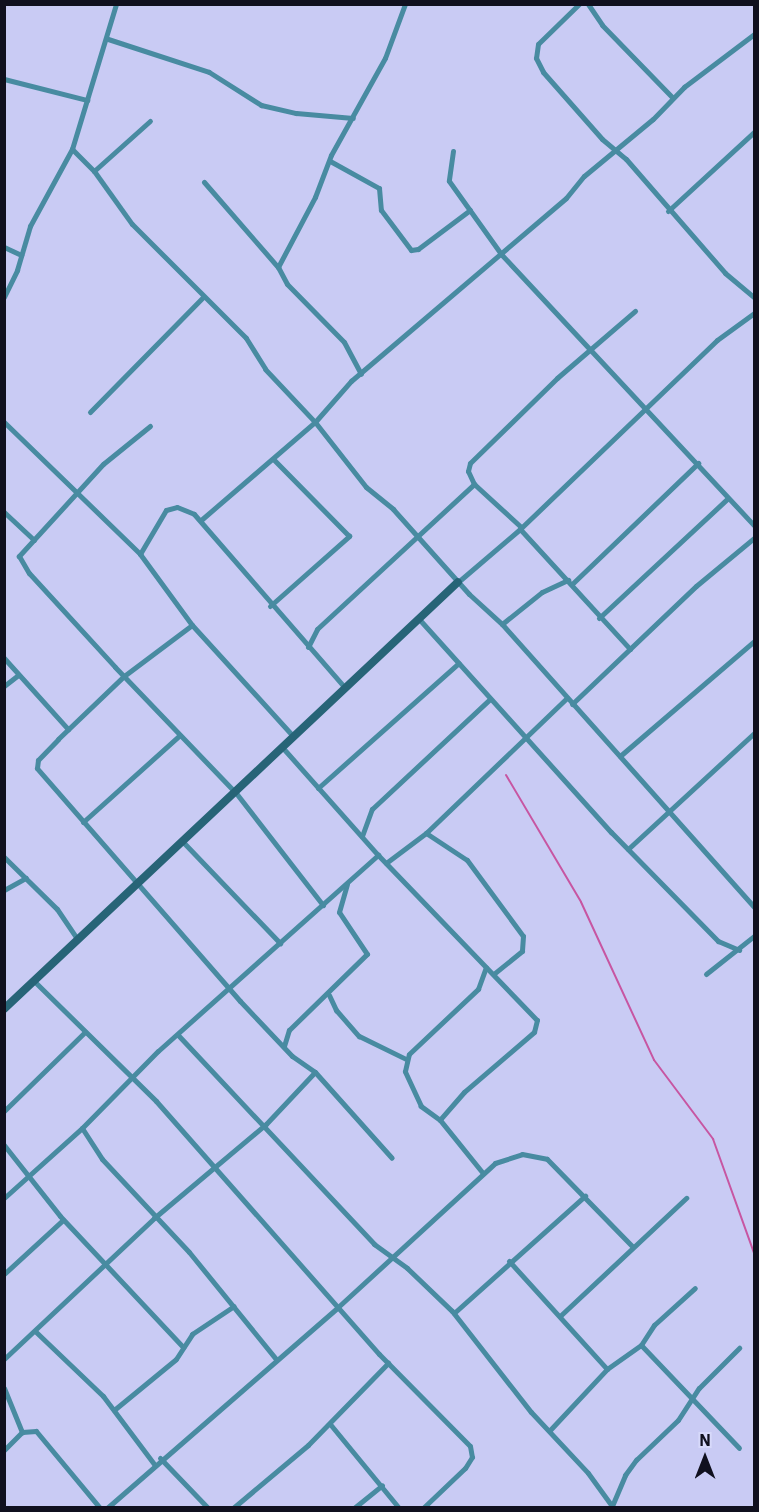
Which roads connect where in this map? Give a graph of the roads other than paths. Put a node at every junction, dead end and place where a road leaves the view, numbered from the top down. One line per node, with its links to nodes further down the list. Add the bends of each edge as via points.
1 (116, 4): 6 (street)
2 (579, 4): 14 (street, via 542,38 536,58 543,72)
3 (588, 4): 8 (street)
4 (405, 5): 10 (street, via 392,42)
5 (754, 34): 8 (street)
6 (108, 39): 9 (street); 10 (street, via 209,72 261,105 296,113)
7 (4, 79): 9 (street)
8 (672, 97): 14 (street, via 653,119)
9 (87, 100): 13 (street)
10 (353, 118): 16 (street)
11 (150, 121): 17 (street)
12 (754, 132): 20 (street)
13 (72, 149): 17 (street); 23 (street, via 30,226)
14 (615, 150): 20 (street); 22 (street)
15 (453, 151): 19 (street, via 449,181)
16 (330, 161): 19 (street, via 379,188 381,210 411,250 418,249); 24 (street)
17 (94, 171): 26 (street, via 132,224)
18 (204, 182): 24 (street)
19 (471, 210): 22 (street)
20 (668, 211): 27 (street, via 725,273)
21 (4, 247): 23 (street)
22 (501, 254): 30 (street); 31 (street)
23 (21, 255): 25 (street)
24 (278, 267): 31 (street, via 287,284 344,342)
25 (4, 297)
26 (203, 297): 33 (street); 35 (street, via 246,338 265,369)
27 (754, 297)
28 (635, 311): 30 (street)
29 (754, 313): 32 (street, via 717,340)
30 (592, 352): 32 (street); 39 (street, via 475,455 468,471)
31 (361, 374): 35 (street, via 338,393)
32 (646, 407): 38 (street); 45 (street)
33 (90, 412)
34 (4, 422): 40 (street)
35 (315, 422): 37 (street); 46 (street, via 366,487)
36 (150, 426): 40 (street, via 116,452)
37 (273, 459): 43 (street); 52 (street, via 349,536)
38 (699, 463): 41 (street); 51 (street)
39 (474, 484): 45 (street); 46 (street)
40 (78, 492): 48 (street); 49 (street)
41 (728, 498): 44 (street); 53 (street)
42 (4, 512): 48 (street)
43 (201, 520): 49 (street, via 177,507 166,510); 52 (street, via 219,548)
44 (753, 521)
45 (520, 528): 50 (street); 51 (street)
46 (419, 536): 50 (street); 58 (street, via 317,629)
47 (754, 538): 59 (street)
48 (34, 540): 63 (street, via 19,556 29,573)
49 (140, 554): 56 (street)
50 (458, 582): 54 (street); 55 (street)
51 (570, 582): 53 (street); 55 (street, via 542,592)
52 (270, 606): 58 (street)
53 (599, 618): 59 (street)
54 (418, 619): 61 (street); 65 (street)
55 (502, 624): 66 (street)
56 (192, 626): 63 (street); 72 (street)
57 (754, 641): 75 (street)
58 (308, 647): 65 (street)
59 (630, 649): 68 (street)
60 (4, 658): 62 (street)
61 (459, 663): 67 (street); 76 (street)
62 (18, 675): 64 (street); 69 (street)
63 (124, 676): 69 (street); 71 (street)
64 (4, 686)
65 (345, 688): 72 (street)
66 (567, 698): 68 (street); 73 (street)
67 (489, 700): 73 (street); 81 (street, via 372,809)
68 (572, 704): 75 (street)
69 (68, 729): 79 (street, via 38,759 37,768)
70 (754, 733): 78 (street)
71 (180, 735): 77 (street); 79 (street)
72 (294, 736): 74 (street)
73 (525, 737): 80 (street); 83 (street)
74 (282, 747): 76 (street); 77 (street)
75 (620, 756): 78 (street)
76 (318, 789): 81 (street)
77 (236, 793): 82 (street); 91 (street)
78 (671, 811): 83 (street); 92 (street)
79 (83, 822): 89 (street)
80 (426, 833): 86 (street); 98 (street, via 467,860 523,936 522,951)
81 (362, 836): 84 (street)
82 (184, 843): 89 (street); 95 (street)
83 (628, 849): 96 (street, via 718,941)
84 (378, 855): 86 (street); 88 (street)
85 (4, 857): 87 (street)
86 (386, 863): 97 (street)
87 (26, 878): 90 (street); 94 (street, via 57,909)
88 (347, 884): 91 (street); 102 (street, via 339,912 367,951)
89 (138, 885): 94 (street); 101 (street)
90 (4, 890)
91 (323, 905): 95 (street)
92 (754, 907)
93 (754, 936): 96 (street)
94 (78, 940): 100 (street)
95 (280, 943): 101 (street)
96 (739, 950): 99 (street)
97 (486, 967): 98 (street); 107 (street, via 478,989)
98 (494, 974): 111 (street, via 537,1020 537,1028 464,1092)
99 (706, 974)
100 (34, 981): 103 (street); 104 (street)
101 (230, 987): 105 (street); 106 (street)
102 (329, 994): 106 (street, via 289,1030); 107 (street, via 336,1010 359,1036)
103 (4, 1009)
104 (85, 1032): 109 (street); 110 (street)
105 (178, 1035): 109 (street); 112 (street)
106 (284, 1046): 108 (street)
107 (406, 1059): 111 (street, via 411,1091 428,1113)
108 (315, 1072): 112 (street); 115 (street)
109 (132, 1079): 113 (street); 116 (street, via 156,1101)
110 (4, 1111)
111 (440, 1120): 117 (street)
112 (266, 1124): 116 (street); 125 (street, via 374,1244)
113 (82, 1128): 118 (street); 122 (street, via 102,1159)
114 (4, 1145): 118 (street)
115 (392, 1158)
116 (213, 1169): 122 (street); 131 (street)
117 (482, 1172): 119 (street, via 511,1156 534,1153 554,1163); 125 (street)
118 (30, 1175): 120 (street); 123 (street)
119 (585, 1196): 124 (street); 126 (street)
120 (4, 1198)
121 (686, 1198): 124 (street)
122 (154, 1218): 127 (street); 130 (street, via 189,1252)
123 (63, 1220): 127 (street); 128 (street)
124 (632, 1246): 133 (street)
125 (392, 1257): 131 (street); 132 (street)
126 (509, 1261): 132 (street); 133 (street)
127 (106, 1265): 134 (street); 136 (street)
128 (4, 1274)
129 (696, 1288): 135 (street, via 654,1325)
130 (234, 1306): 136 (street, via 192,1334); 139 (street)
131 (338, 1307): 139 (street); 140 (street)
132 (454, 1313): 146 (street, via 531,1412)
133 (561, 1316): 141 (street)
134 (36, 1332): 138 (street); 144 (street)
135 (641, 1345): 141 (street); 143 (street)
136 (183, 1347): 144 (street, via 170,1364 148,1378)
137 (739, 1348): 143 (street)
138 (4, 1359)
139 (276, 1359): 150 (street)
140 (388, 1363): 145 (street); 160 (street, via 473,1453 465,1468)
141 (607, 1369): 146 (street)
142 (4, 1388): 147 (street)
143 (692, 1399): 148 (street); 153 (street, via 631,1467)
144 (114, 1410): 151 (street)
145 (330, 1424): 152 (street); 157 (street)
146 (550, 1430): 153 (street)
147 (22, 1431): 149 (street); 154 (street, via 36,1431)
148 (739, 1448)
149 (4, 1450)
150 (160, 1458): 151 (street); 156 (street)
151 (154, 1464): 155 (street)
152 (382, 1485): 158 (street); 159 (street)
153 (612, 1507)
154 (99, 1508)
155 (107, 1508)
156 (208, 1508)
157 (233, 1508)
158 (354, 1508)
159 (399, 1508)
160 (423, 1508)

